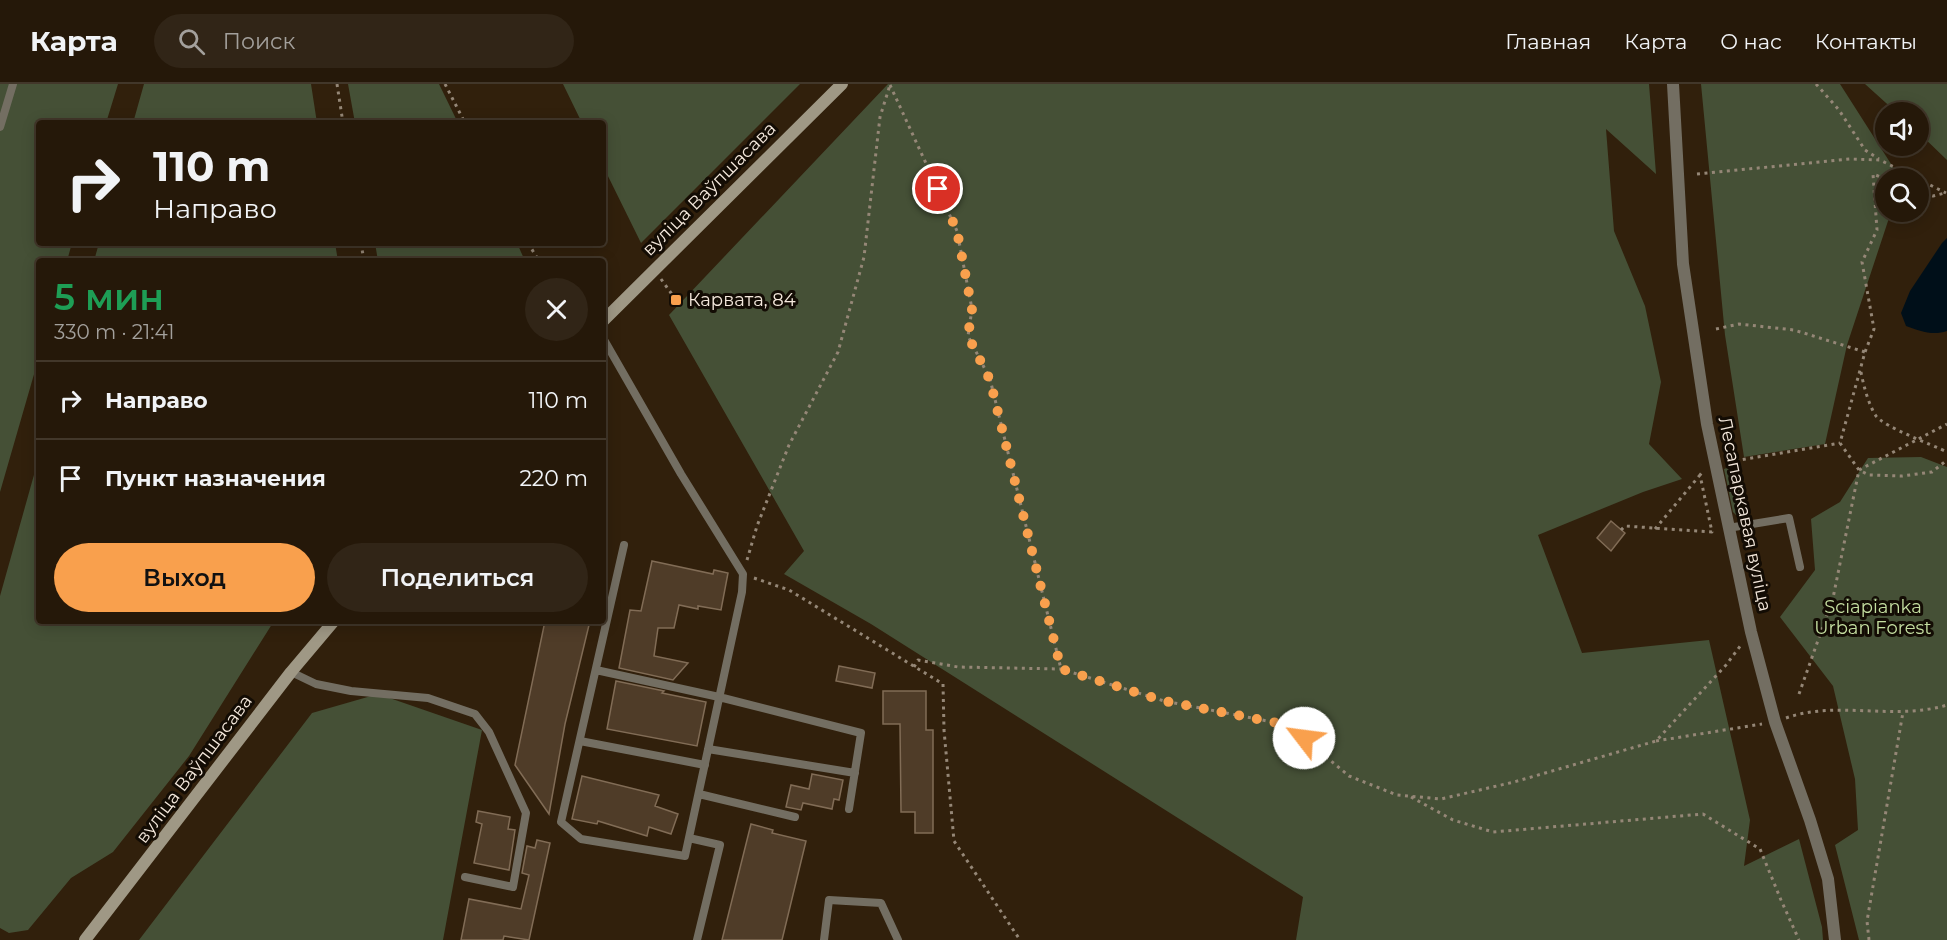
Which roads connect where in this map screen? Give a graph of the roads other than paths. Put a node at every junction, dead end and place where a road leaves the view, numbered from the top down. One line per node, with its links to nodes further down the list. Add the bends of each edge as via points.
1 (13, 84): 4 (lane)
2 (842, 84): 5 (main road, вуліца Ваўпшасава)
3 (1673, 84): 7 (street, Лесапаркавая вуліца, via 1683,264 1707,424)
4 (0, 127)
5 (606, 318)
6 (606, 343): 13 (lane, via 743,574)
7 (1728, 528): 9 (lane, via 1789,518); 27 (street, Лесапаркавая вуліца, via 1775,722 1828,879)
8 (624, 545): 11 (lane)
9 (1800, 567)
10 (331, 624): 12 (main road, вуліца Ваўпшасава)
11 (596, 670): 13 (lane); 14 (lane)
12 (291, 672): 22 (lane, via 316,684 428,698 475,714 489,732 526,813 513,886); 23 (main road, вуліца Ваўпшасава)
13 (719, 697): 15 (lane); 17 (lane, via 861,733)
14 (580, 741): 16 (lane); 21 (lane, via 561,822 581,839 685,856)
15 (708, 749): 16 (lane); 17 (lane)
16 (705, 765): 18 (lane)
17 (855, 773): 19 (lane)
18 (699, 794): 20 (lane); 21 (lane)
19 (849, 809)
20 (795, 817)
21 (689, 838): 24 (lane, via 720,845)
22 (465, 877)
23 (85, 940)
24 (698, 940)
25 (824, 940): 26 (lane, via 829,900 880,903)
26 (898, 940)
27 (1835, 940)

